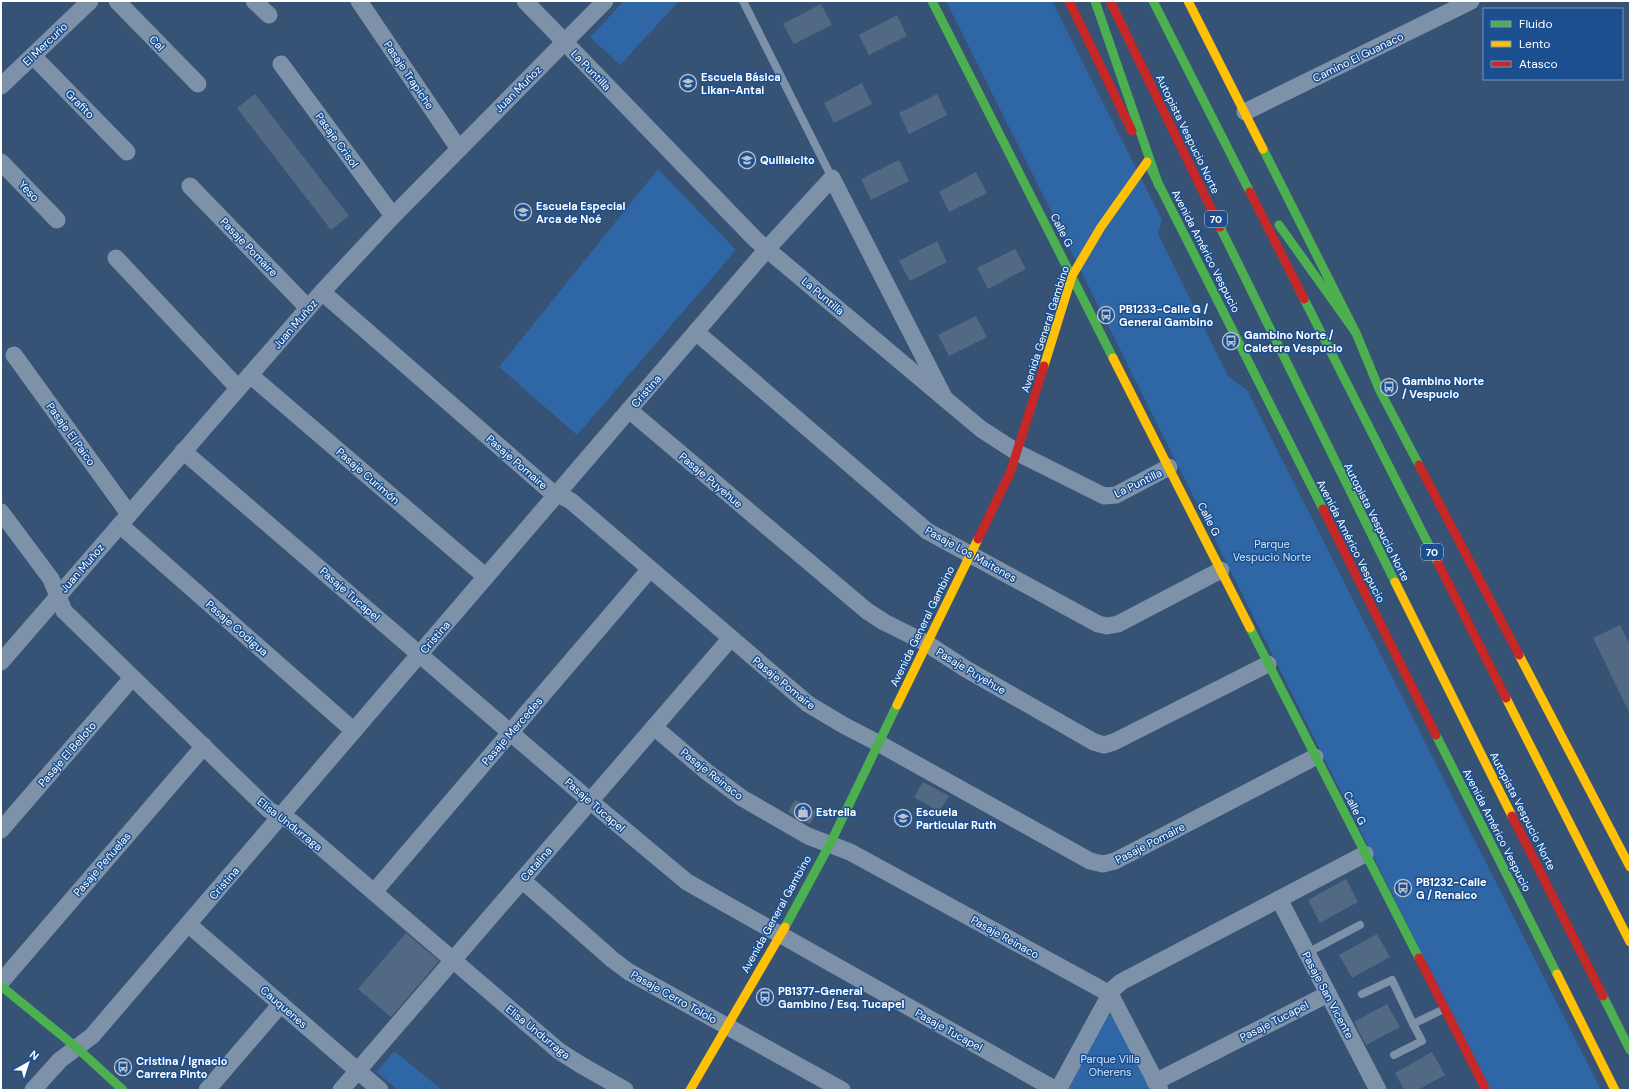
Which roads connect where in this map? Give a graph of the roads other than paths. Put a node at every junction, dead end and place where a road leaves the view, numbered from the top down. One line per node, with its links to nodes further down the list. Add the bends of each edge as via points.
1 (90, 1): 17 (street, El Mercurio)
2 (117, 1): 19 (street, Cal)
3 (254, 1): 15 (street)
4 (359, 1): 22 (street, Pasaje Trapiche)
5 (525, 1): 16 (street, La Puntilla)
6 (605, 1): 16 (street, Juan Muñoz)
7 (743, 1): 27 (lane)
8 (932, 1): 34 (main road, Calle G)
9 (1069, 1): 26 (main road, Avenida Américo Vespucio)
10 (1095, 1): 29 (main road)
11 (1110, 1): 92 (main road, Autopista Vespucio Norte / 70, via 1322,437)
12 (1153, 1): 24 (main road, 70)
13 (1188, 1): 21 (main road)
14 (1471, 1): 21 (street, Camino El Guanaco)
15 (269, 15)
16 (564, 42): 22 (street, Juan Muñoz); 32 (street, La Puntilla)
17 (33, 56): 20 (street, El Mercurio); 23 (street, Grafito)
18 (281, 64): 30 (street, Pasaje Crisol)
19 (198, 84)
20 (1, 86)
21 (1245, 112): 38 (main road)
22 (458, 149): 30 (street, Juan Muñoz)
23 (127, 152)
24 (1235, 161): 38 (main road); 79 (main road, 70)
25 (1, 162): 31 (street, Yeso)
26 (1147, 162): 29 (main road, Avenida Américo Vespucio); 34 (main road, Avenida General Gambino, via 1101,227)
27 (832, 178): 32 (street, Cristina); 42 (street)
28 (190, 186): 36 (street, Pasaje Pomaire)
29 (1159, 186): 107 (main road, Avenida Américo Vespucio)
30 (392, 216): 35 (street, Juan Muñoz)
31 (57, 220)
32 (767, 249): 37 (street, Cristina); 42 (street, La Puntilla)
33 (116, 258): 41 (street)
34 (1072, 276): 45 (main road, Avenida General Gambino); 46 (main road, Calle G)
35 (322, 292): 36 (street, Juan Muñoz); 47 (street, Pasaje Pomaire, via 548,489)
36 (308, 308): 40 (street, Juan Muñoz)
37 (696, 332): 43 (street, Cristina); 50 (street, Pasaje Los Maitenes, via 910,518 936,537)
38 (1356, 333): 72 (main road, via 1380,392)
39 (14, 355): 49 (street, Pasaje El Paico)
40 (250, 375): 41 (street, Juan Muñoz); 53 (street, Pasaje Curimón)
41 (238, 388): 44 (street, Juan Muñoz)
42 (945, 399): 45 (street, La Puntilla, via 981,429)
43 (629, 410): 47 (street, Cristina); 56 (street, Pasaje Puyehue, via 853,600 884,622)
44 (184, 451): 49 (street, Juan Muñoz); 57 (street, Pasaje Tucapel)
45 (1018, 453): 46 (street, La Puntilla, via 1110,497); 50 (main road, Avenida General Gambino)
46 (1169, 467): 52 (main road, Calle G)
47 (557, 494): 51 (street, Pasaje Pomaire, via 571,501); 53 (street, Cristina)
48 (1, 512): 54 (street, Elisa Undurraga, via 51,579)
49 (124, 519): 54 (street, Juan Muñoz); 62 (street, Pasaje Codigua)
50 (970, 554): 52 (street, Pasaje Los Maitenes, via 1098,624 1107,626 1118,624); 56 (main road, Avenida General Gambino)
51 (650, 569): 55 (street, Pasaje Pomaire); 63 (street, Pasaje Mercedes)
52 (1221, 570): 59 (main road, Calle G)
53 (486, 577): 57 (street, Cristina)
54 (58, 596): 58 (street, Juan Muñoz); 60 (street, Elisa Undurraga, via 64,611)
55 (730, 639): 61 (street, Catalina); 64 (street, Pasaje Pomaire, via 808,704)
56 (926, 644): 59 (street, Pasaje Puyehue, via 1094,742 1104,745); 64 (main road, Avenida General Gambino)
57 (419, 654): 62 (street, Cristina); 63 (street, Pasaje Tucapel)
58 (1, 662)
59 (1268, 664): 66 (main road, Calle G)
60 (132, 678): 65 (street, Elisa Undurraga); 69 (street, Pasaje El Belloto)
61 (654, 727): 67 (street, Catalina); 70 (street, Pasaje Reinaco, via 731,791 808,836)
62 (354, 730): 68 (street, Cristina)
63 (511, 732): 67 (street, Pasaje Tucapel); 74 (street, Pasaje Mercedes)
64 (878, 743): 66 (street, Pasaje Pomaire, via 1090,861 1103,864 1115,861); 70 (main road, Avenida General Gambino)
65 (204, 746): 68 (street, Elisa Undurraga, via 269,810); 82 (street, Pasaje Peñuelas)
66 (1315, 757): 71 (main road, Calle G)
67 (590, 801): 73 (street, Catalina); 78 (street, Pasaje Tucapel, via 687,882)
68 (280, 817): 74 (street, Elisa Undurraga, via 292,822); 76 (street, Cristina)
69 (1, 830)
70 (830, 844): 78 (main road, Avenida General Gambino); 84 (street, Pasaje Reinaco, via 850,852)
71 (1365, 854): 75 (street); 88 (main road, Calle G)
72 (1630, 867)
73 (522, 880): 81 (street, Catalina); 90 (street, Pasaje Cerro Tololo, via 622,967)
74 (374, 892): 81 (street, Elisa Undurraga)
75 (1278, 899): 80 (street, Pasaje San Vicente); 84 (street, via 1121,982)
76 (188, 924): 87 (street, Cauquenes); 91 (street, Cristina, via 92,1036)
77 (1360, 925): 80 (lane)
78 (781, 936): 90 (main road, Avenida General Gambino); 105 (street, Pasaje Tucapel)
79 (1630, 942)
80 (1307, 953): 85 (street, Pasaje San Vicente)
81 (453, 960): 94 (street, Catalina); 102 (street, Elisa Undurraga, via 559,1051)
82 (1, 982)
83 (1, 986): 91 (main road)
84 (1110, 994): 95 (street); 105 (street)
85 (1328, 994): 95 (street, Pasaje Tucapel); 96 (street, Pasaje San Vicente)
86 (1362, 994): 89 (lane, via 1392,980)
87 (281, 1004): 94 (street, Cauquenes); 99 (street)
88 (1444, 1009): 89 (lane); 106 (main road, Calle G)
89 (1413, 1024): 93 (lane, via 1422,1041)
90 (726, 1026): 103 (main road, Avenida General Gambino); 104 (street, Pasaje Cerro Tololo)
91 (76, 1047): 97 (street, Cristina, via 60,1060); 98 (main road)
92 (1630, 1050)
93 (1394, 1055)
94 (358, 1071): 100 (street, Catalina); 101 (street, Cauquenes)
95 (1157, 1086)
96 (1372, 1088)
97 (33, 1090)
98 (123, 1090)
99 (207, 1090)
100 (341, 1090)
101 (380, 1090)
102 (625, 1090)
103 (690, 1090)
104 (842, 1090)
105 (1057, 1090)
106 (1486, 1090)
107 (1615, 1090)

